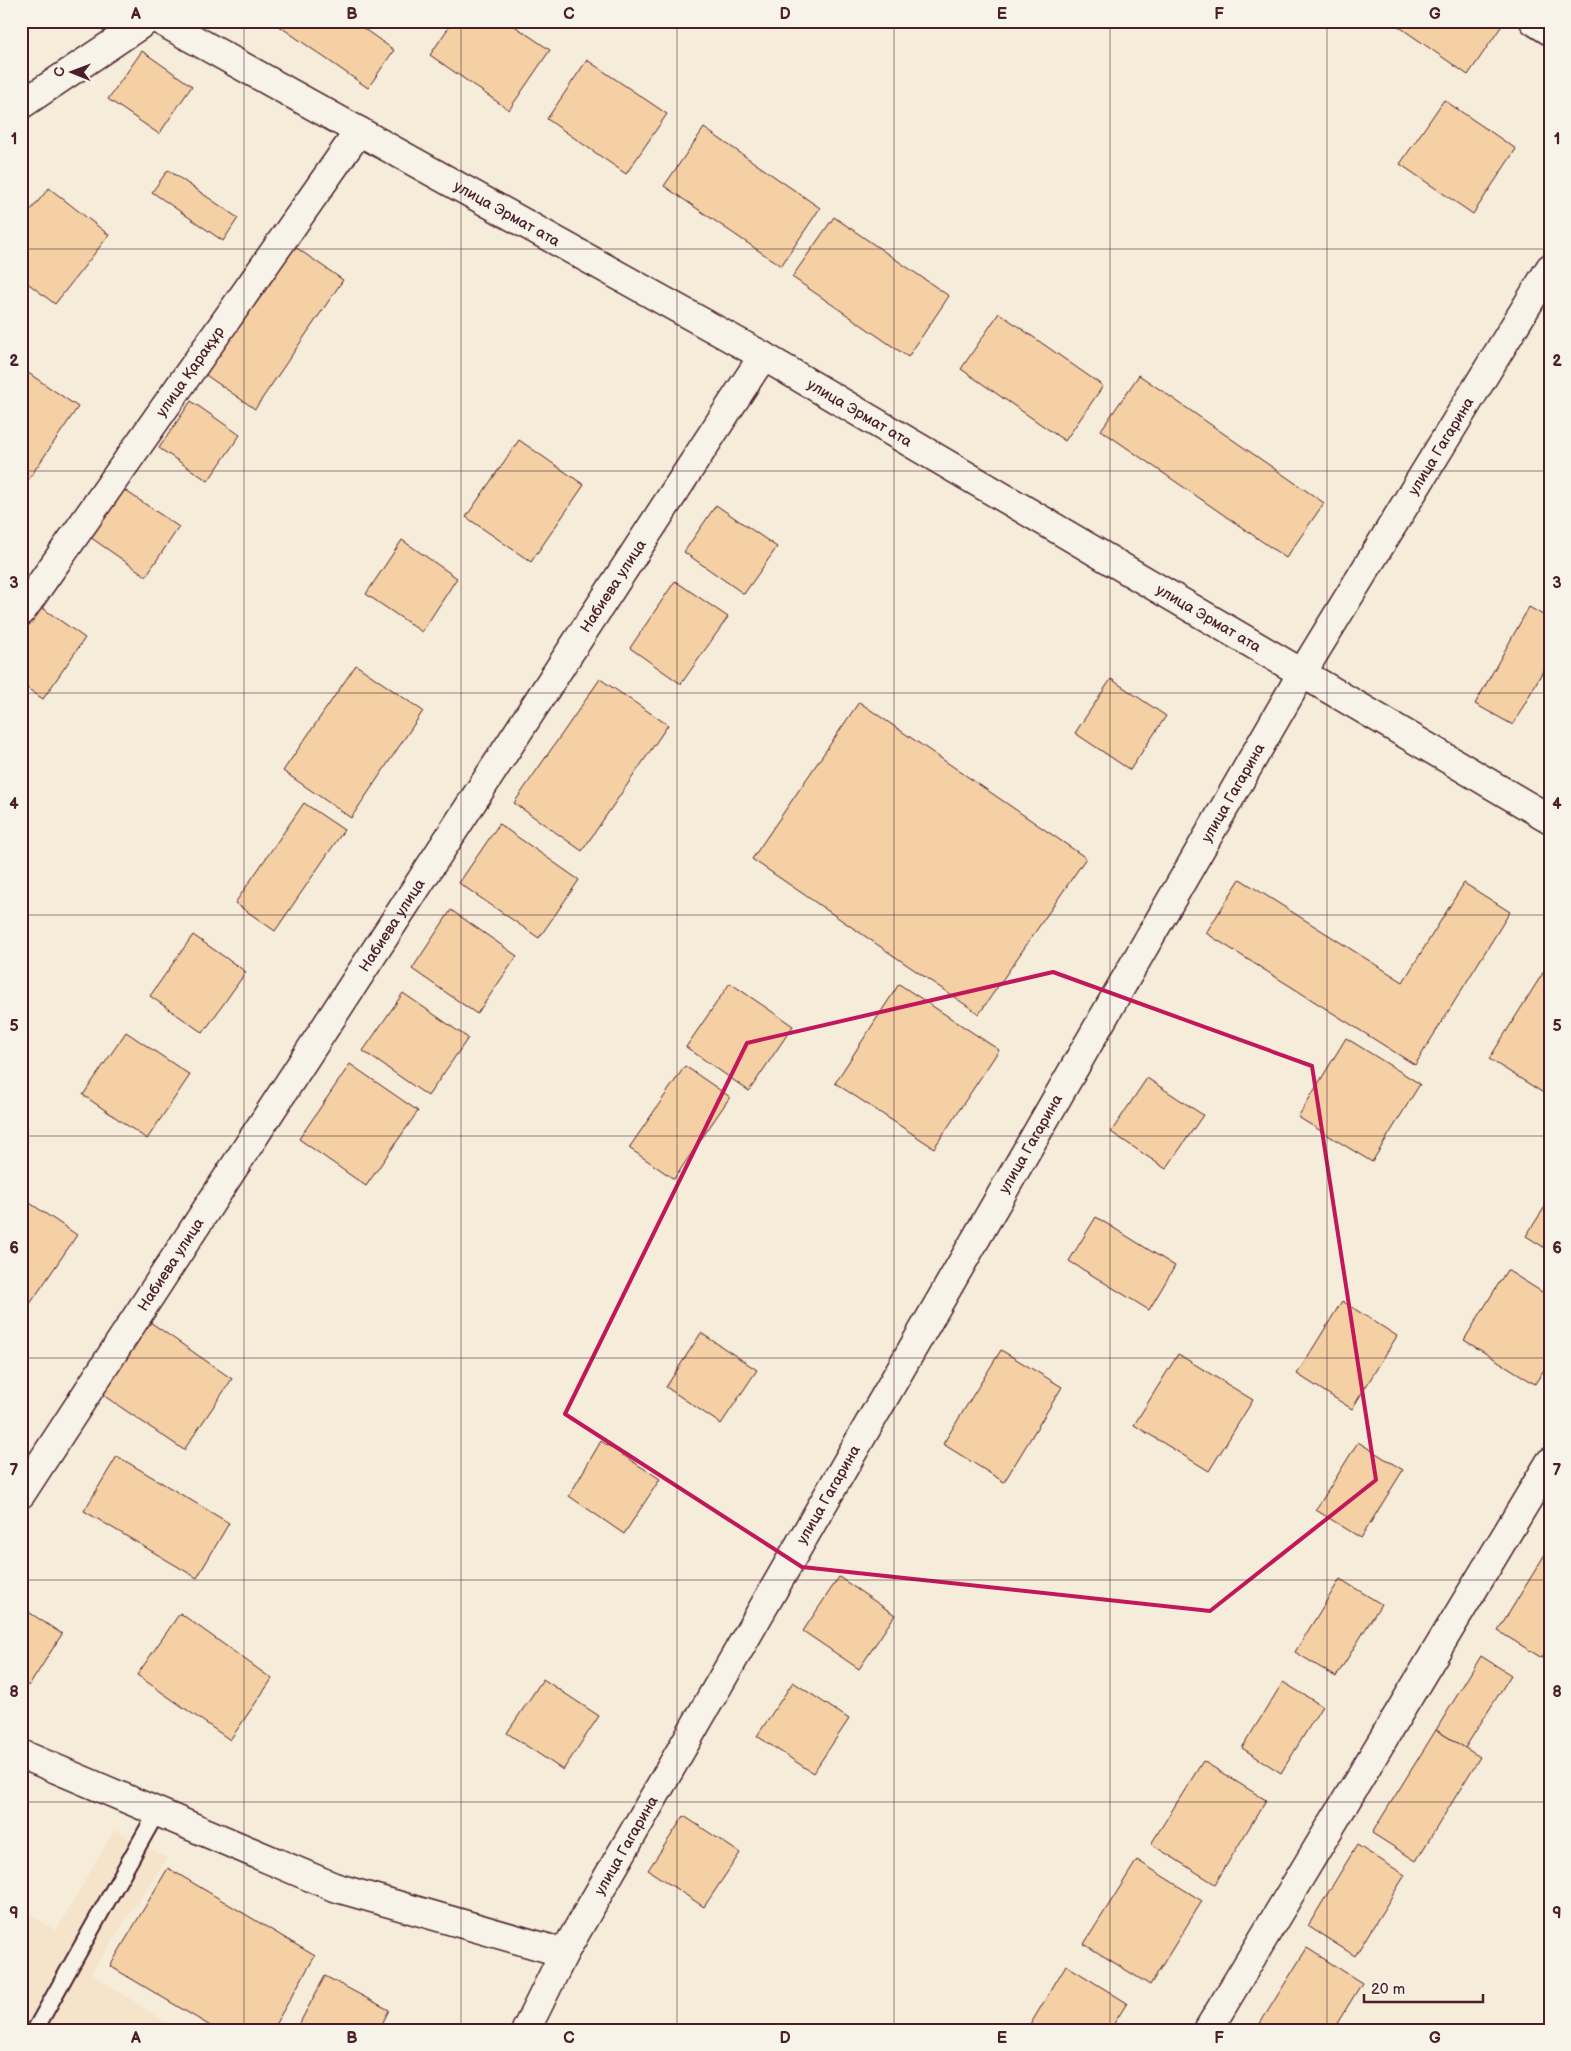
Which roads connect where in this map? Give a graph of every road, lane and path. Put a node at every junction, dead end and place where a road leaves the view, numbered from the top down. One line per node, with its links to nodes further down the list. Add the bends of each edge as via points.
1 (146, 21): 5 (street)
2 (162, 21): 6 (street, улица Эрмат ата)
3 (1534, 21): 4 (street)
4 (1550, 31)
5 (21, 105)
6 (359, 131): 8 (street, улица Эрмат ата); 9 (street, улица Қарақұр)
7 (1550, 268): 10 (street, улица Гагарина)
8 (763, 356): 10 (street, улица Эрмат ата); 13 (street, Набиева улица)
9 (21, 612)
10 (1302, 673): 11 (street, улица Эрмат ата); 16 (street, улица Гагарина)
11 (1550, 819)
12 (1550, 1462): 19 (street)
13 (21, 1494)
14 (21, 1754): 15 (street)
15 (157, 1812): 16 (street, via 334,1888); 17 (lane)
16 (564, 1953): 18 (street, улица Гагарина)
17 (35, 2030)
18 (526, 2030)
19 (1208, 2030)

